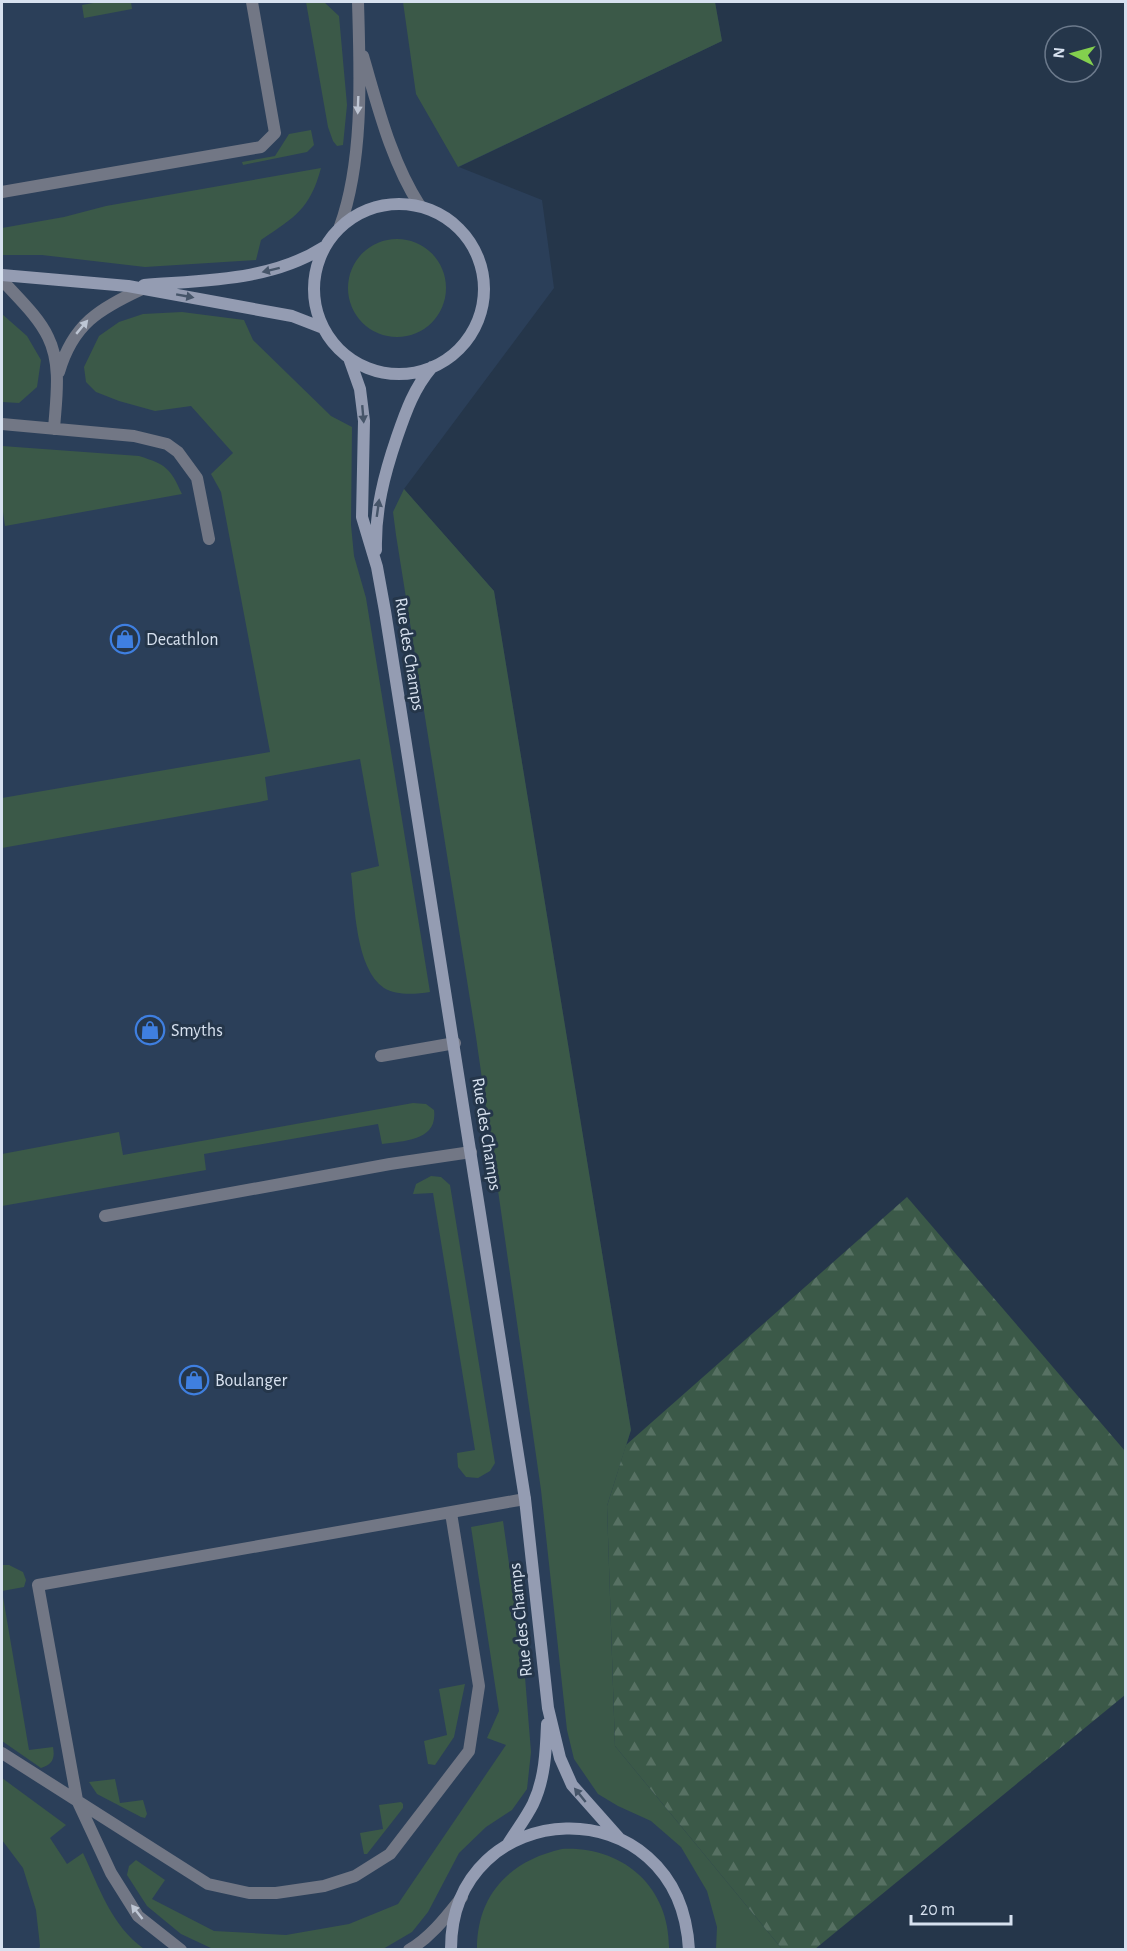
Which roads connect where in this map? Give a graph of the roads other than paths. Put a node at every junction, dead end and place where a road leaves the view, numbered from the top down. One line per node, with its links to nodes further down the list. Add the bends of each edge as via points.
1 (252, 2): 4 (street, via 275,133 261,147)
2 (358, 2): 3 (street)
3 (360, 46): 5 (street, via 395,157); 6 (street, one-way to 6, via 354,178)
4 (2, 192)
5 (420, 206): 6 (street, via 396,203 372,207); 14 (street, via 444,217 464,234 477,256 484,282 481,308 471,332 455,353)
6 (340, 226): 7 (street)
7 (324, 247): 10 (street, one-way to 10, via 294,264 262,272); 12 (street, via 314,282 315,306)
8 (2, 275): 10 (street)
9 (2, 280): 15 (street, via 48,337)
10 (128, 286): 11 (street)
11 (142, 289): 12 (street, one-way to 12, via 292,316); 15 (street, one-way to 11, via 70,343 89,319)
12 (323, 328): 13 (street)
13 (349, 358): 14 (street, via 371,369 396,374); 19 (street, Rue des Champs, one-way to 19, via 360,389 364,421 362,517)
14 (432, 367): 19 (street, Rue des Champs, one-way to 14, via 376,513 385,472 415,391)
15 (57, 379): 17 (street)
16 (2, 424): 17 (street)
17 (54, 429): 18 (street, via 167,444 197,478)
18 (209, 539)
19 (377, 567): 20 (street, Rue des Champs)
20 (454, 1043): 21 (street); 22 (street, Rue des Champs)
21 (381, 1056)
22 (471, 1152): 23 (street); 24 (street, Rue des Champs)
23 (105, 1216)
24 (525, 1499): 25 (street); 26 (street, Rue des Champs)
25 (451, 1513): 28 (street, via 38,1585); 28 (street, via 478,1686 469,1751 390,1854 355,1876 324,1886 249,1893 208,1884)
26 (548, 1708): 29 (street, Rue des Champs, one-way to 26, via 571,1783 560,1758); 30 (street, Rue des Champs, via 546,1752 538,1790)
27 (2, 1753): 28 (street)
28 (77, 1800): 32 (street, one-way to 28, via 138,1916 111,1873)
29 (619, 1838): 30 (street, via 597,1830 562,1827); 35 (street, via 648,1857 671,1884 685,1916)
30 (507, 1845): 31 (street, via 480,1868)
31 (462, 1897): 33 (street); 34 (street, via 454,1919)
32 (181, 1950)
33 (409, 1950)
34 (451, 1950)
35 (689, 1950)

